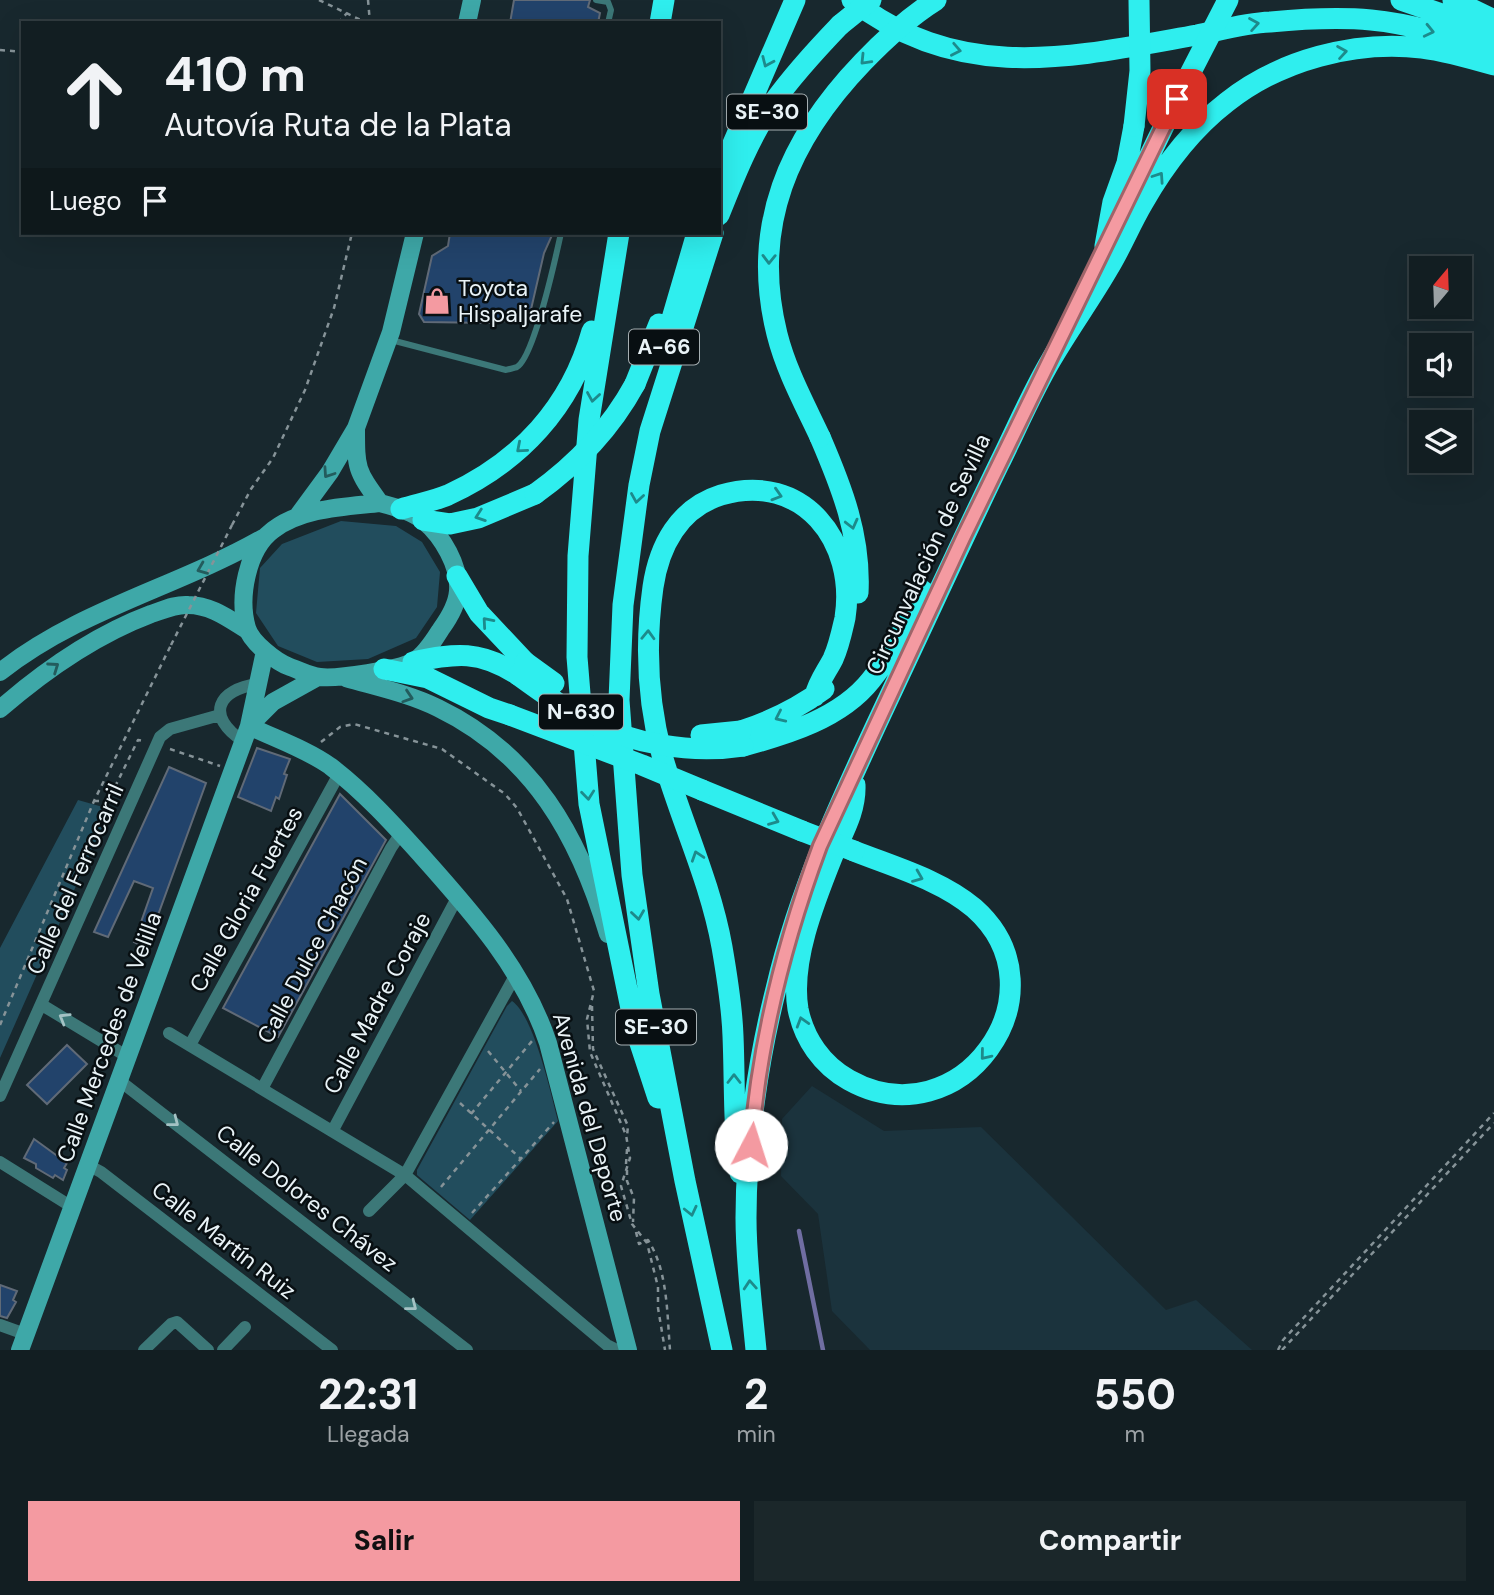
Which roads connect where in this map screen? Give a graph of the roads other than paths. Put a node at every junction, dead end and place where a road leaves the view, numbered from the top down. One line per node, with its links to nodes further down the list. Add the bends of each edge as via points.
1 (472, 0): 13 (main road)
2 (596, 0): 14 (lane, via 608,2)
3 (664, 0): 15 (highway)
4 (795, 0): 19 (highway, one-way to 19)
5 (852, 0): 17 (highway, one-way to 17, via 910,36 987,56 1080,56 1268,22 1338,20 1405,25)
6 (871, 0): 20 (highway, SE-30, bridge, via 840,25 772,104)
7 (936, 0): 49 (highway, one-way to 49, bridge, via 890,35 829,99 790,162 771,227 769,286 777,336 843,491 858,562 858,607 850,649 829,686)
8 (1139, 0): 27 (highway, bridge, via 1140,71 1133,125)
9 (1228, 0): 27 (highway, bridge)
10 (1401, 0): 16 (highway)
11 (1453, 0): 12 (highway)
12 (1494, 20)
13 (467, 21)
14 (608, 21)
15 (660, 21)
16 (1494, 32)
17 (1494, 50)
18 (1494, 65): 30 (highway, Circunvalación de Sevilla, one-way to 18, via 1110,267 1160,175 1180,148 1227,102 1280,71 1345,51 1422,48)
19 (721, 171)
20 (721, 210)
21 (415, 235): 29 (main road)
22 (561, 235): 29 (lane, via 541,315 516,368 506,370)
23 (614, 235): 34 (highway, one-way to 34, via 587,349 547,422 489,472 445,496)
24 (619, 235): 59 (highway, N-630, one-way to 59, via 589,420 578,555 577,657 589,804)
25 (696, 235): 28 (highway, A-66)
26 (712, 235): 32 (highway, SE-30)
27 (1105, 246): 30 (highway)
28 (686, 265): 32 (highway, A-66, via 664,348); 36 (highway, one-way to 36, bridge, via 635,384 597,441 535,494 478,518 450,524)
29 (389, 339): 31 (main road)
30 (1050, 362): 38 (highway, Circunvalación de Sevilla)
31 (356, 428): 33 (main road, via 356,464); 35 (main road, one-way to 35)
32 (650, 431): 70 (highway, SE-30, one-way to 70, via 623,605 619,700 632,875 649,994)
33 (380, 503): 34 (main road); 35 (main road)
34 (401, 509): 36 (main road)
35 (297, 517): 37 (main road)
36 (423, 520): 39 (main road, via 439,537)
37 (263, 538): 40 (main road, via 247,576); 45 (main road, one-way to 45, via 222,561 78,622)
38 (963, 538): 43 (highway, bridge, via 934,568 902,632 858,694 808,724 743,746 690,748 630,737 586,720); 53 (highway, Circunvalación de Sevilla)
39 (457, 576): 42 (main road, via 453,608); 43 (highway, one-way to 39)
40 (247, 630): 41 (main road); 50 (main road, one-way to 40, via 77,651 168,608 187,604 205,608)
41 (265, 652): 46 (main road); 48 (main road, Calle Mercedes de Velilla)
42 (414, 662): 43 (highway, via 446,655 479,656); 44 (main road)
43 (522, 668): 49 (highway, one-way to 43, bridge, via 772,721 741,731 682,734 643,727 599,711)
44 (384, 669): 47 (main road); 53 (highway, one-way to 53, bridge, via 428,678 489,708 642,765 802,831 854,851 931,882 962,899 990,926 1002,950 1009,974 1005,1018 996,1040 976,1066 954,1081 910,1095 885,1094 857,1084 824,1062 801,1023 796,995 799,960 832,858 855,803)
45 (0, 672)
46 (318, 677): 47 (main road); 52 (main road, Calle Mercedes de Velilla, via 273,702)
47 (343, 677): 59 (main road, one-way to 59, via 417,700 457,719 501,748 533,781 563,824 588,878)
48 (259, 684): 51 (street, via 229,693); 52 (main road, Calle Mercedes de Velilla)
49 (815, 696): 73 (highway, one-way to 49, via 734,1130 732,1013 721,943 709,892 662,755 648,665 654,579 663,549 685,516 709,500 750,491 780,495 808,510 839,550 847,582 845,617 835,655)
50 (0, 709)
51 (220, 715): 52 (street, via 229,732); 58 (street, Calle del Ferrocarril, via 170,729 156,745)
52 (246, 734): 54 (main road, Avenida del Deporte, via 311,755); 62 (main road, Calle Mercedes de Velilla)
53 (855, 771): 73 (highway, Circunvalación de Sevilla, via 803,893 776,986 754,1108)
54 (339, 774): 55 (main road, Avenida del Deporte); 61 (street, Calle Gloria Fuertes)
55 (401, 833): 56 (main road, Avenida del Deporte); 64 (street, Calle Dulce Chacón)
56 (458, 896): 57 (main road, Avenida del Deporte); 66 (street, Calle Madre Coraje)
57 (516, 974): 69 (street); 83 (main road, Avenida del Deporte, via 543,1028)
58 (42, 1005): 62 (street, one-way to 58); 65 (street, Calle del Ferrocarril)
59 (635, 1028): 70 (highway, N-630)
60 (169, 1033): 61 (street)
61 (190, 1045): 64 (street)
62 (128, 1057): 63 (main road, Calle Mercedes de Velilla)
63 (120, 1081): 68 (main road, Calle Mercedes de Velilla); 81 (street, Calle Dolores Chávez, one-way to 81)
64 (262, 1089): 66 (street)
65 (0, 1096)
66 (333, 1130): 69 (street)
67 (0, 1162): 71 (street)
68 (88, 1165): 71 (main road, Calle Mercedes de Velilla); 80 (street, Calle Martín Ruiz)
69 (405, 1175): 72 (street); 82 (street)
70 (685, 1181): 84 (highway, SE-30, one-way to 84)
71 (72, 1207): 76 (main road, Calle Mercedes de Velilla)
72 (369, 1211)
73 (746, 1220): 85 (highway, Circunvalación de Sevilla, one-way to 73)
74 (0, 1325): 76 (street)
75 (245, 1327): 79 (street)
76 (23, 1342)
77 (144, 1350): 78 (street, via 177,1322)
78 (208, 1350)
79 (223, 1350)
80 (332, 1350)
81 (467, 1350)
82 (617, 1350)
83 (628, 1350)
84 (722, 1350)
85 (756, 1350)

